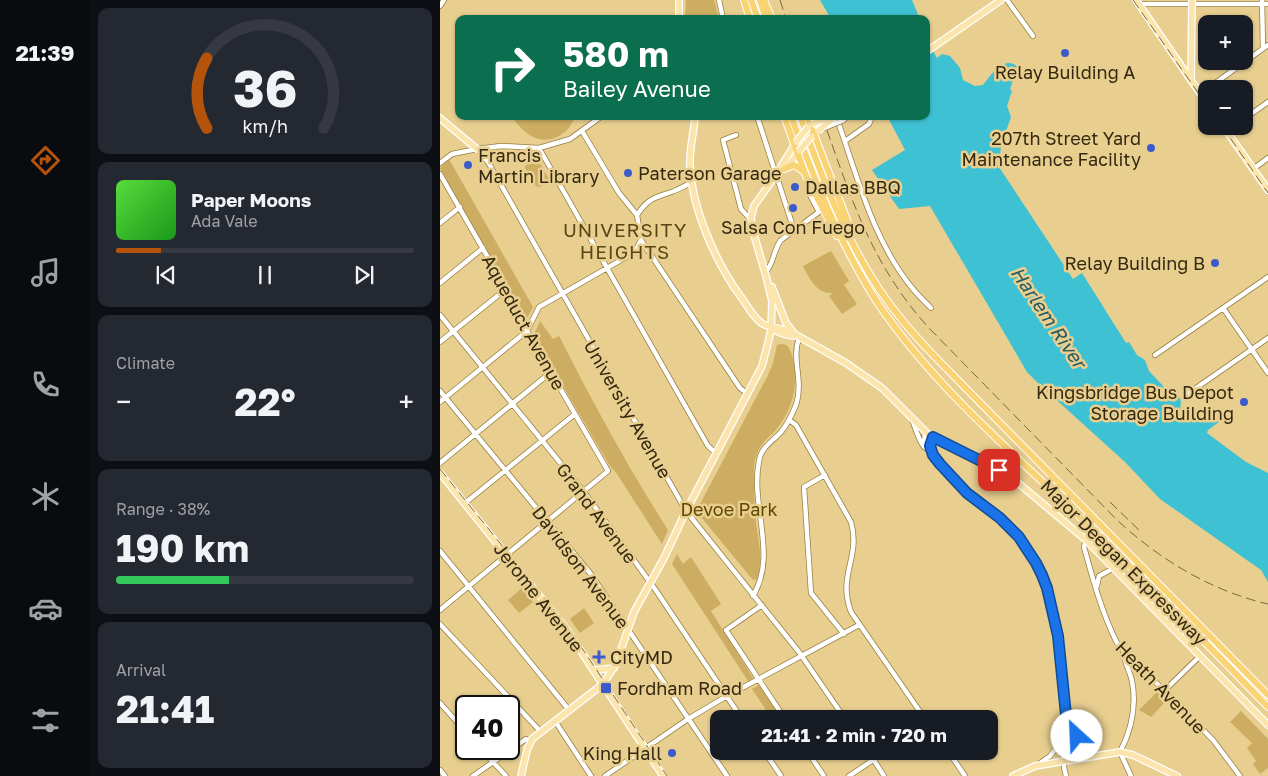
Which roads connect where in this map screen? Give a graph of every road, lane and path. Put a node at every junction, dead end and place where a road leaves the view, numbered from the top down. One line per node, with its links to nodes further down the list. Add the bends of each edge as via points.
1 (444, 0): 14 (street)
2 (679, 0): 15 (main road)
3 (719, 0): 16 (street)
4 (744, 0): 17 (highway)
5 (751, 0): 18 (highway)
6 (760, 0): 19 (highway)
7 (764, 0): 20 (highway)
8 (1001, 0): 24 (main road)
9 (1007, 0): 21 (street)
10 (1138, 2): 11 (street); 25 (main road)
11 (1192, 2): 12 (street); 25 (main road)
12 (1262, 2): 13 (street); 23 (street)
13 (1268, 4)
14 (440, 6)
15 (679, 15)
16 (722, 15)
17 (749, 15)
18 (757, 15)
19 (765, 15)
20 (770, 15)
21 (1033, 36)
22 (1268, 45): 23 (street)
23 (1263, 48): 26 (street)
24 (930, 49)
25 (1191, 80): 27 (main road)
26 (1219, 80)
27 (1198, 90)
28 (1268, 102): 29 (street)
29 (1253, 113)
30 (440, 118): 51 (main road, University Avenue)
31 (597, 120): 44 (street)
32 (694, 120): 60 (main road, via 690,166)
33 (757, 120): 58 (street)
34 (786, 120): 49 (highway)
35 (793, 120): 70 (highway, Major Deegan Expressway, via 820,190)
36 (802, 120): 69 (highway, Major Deegan Expressway, via 821,172)
37 (808, 120): 43 (highway)
38 (822, 120): 43 (main road, bridge)
39 (831, 120): 45 (main road, bridge)
40 (837, 120): 48 (street)
41 (839, 120): 45 (street, bridge)
42 (871, 120): 48 (street)
43 (810, 125): 45 (highway); 49 (main road, bridge)
44 (582, 131): 50 (street, via 570,139); 63 (street, via 619,193)
45 (815, 133): 52 (main road, bridge); 69 (highway)
46 (736, 135): 64 (street, via 723,140 741,209)
47 (1228, 135): 56 (main road)
48 (845, 141): 77 (street, via 880,235 912,288)
49 (795, 144): 52 (highway); 58 (main road)
50 (539, 148): 51 (street, via 501,146); 71 (street)
51 (477, 149): 54 (street, via 452,154); 76 (street, University Avenue, via 488,162)
52 (798, 153): 55 (main road); 59 (highway)
53 (1268, 158): 56 (street)
54 (440, 163)
55 (784, 169): 58 (main road); 59 (highway, via 796,165)
56 (1253, 169): 61 (main road)
57 (440, 174): 62 (street, Aqueduct Avenue)
58 (776, 175): 64 (main road, via 756,204); 66 (street)
59 (806, 176): 66 (street, via 809,193 819,212); 70 (highway)
60 (692, 182): 63 (street, via 655,196); 80 (main road, via 707,234 722,268 762,324)
61 (1268, 190)
62 (460, 207): 65 (street); 68 (street, Aqueduct Avenue)
63 (637, 215): 67 (street)
64 (751, 220): 72 (main road)
65 (440, 223)
66 (794, 230): 72 (street, via 778,243)
67 (641, 240): 71 (street, via 635,252); 92 (street, via 740,388)
68 (483, 248): 74 (street); 75 (street, Aqueduct Avenue)
69 (860, 256): 137 (highway, Major Deegan Expressway, via 888,303 920,342)
70 (857, 267): 140 (highway, Major Deegan Expressway, via 887,316 946,388)
71 (607, 269): 76 (street); 105 (street, via 708,446)
72 (766, 274): 80 (main road, via 771,297); 83 (main road, via 786,323)
73 (1268, 277): 78 (street)
74 (440, 283)
75 (506, 289): 81 (street, Aqueduct Avenue); 82 (street)
76 (563, 294): 81 (street, via 539,307); 113 (street, University Avenue)
77 (931, 308)
78 (1223, 308): 86 (street); 87 (street)
79 (440, 316): 82 (street, Grand Avenue)
80 (771, 327): 83 (main road, via 778,333); 92 (main road, via 762,366)
81 (527, 331): 88 (street); 89 (street, Aqueduct Avenue)
82 (454, 332): 85 (street); 88 (street, Grand Avenue)
83 (798, 337): 98 (street, via 799,393); 99 (main road, via 846,363 882,388)
84 (1268, 338): 86 (street)
85 (440, 342)
86 (1251, 350): 90 (street); 93 (street)
87 (1155, 355)
88 (483, 368): 94 (street); 96 (street, Grand Avenue)
89 (551, 372): 96 (street); 97 (street, Aqueduct Avenue)
90 (1268, 373)
91 (440, 391): 94 (street, Davidson Avenue)
92 (748, 394): 105 (main road)
93 (1186, 395)
94 (445, 398): 95 (street); 101 (street, Davidson Avenue)
95 (440, 402)
96 (512, 404): 101 (street); 103 (street, Grand Avenue)
97 (574, 414): 103 (street); 111 (street, Aqueduct Avenue, via 608,471)
98 (789, 420): 110 (street, via 796,424); 122 (street, via 764,448 759,460 758,503 765,560 760,583)
99 (912, 420): 100 (main road); 104 (street)
100 (924, 431): 102 (main road); 104 (street)
101 (476, 434): 107 (street); 108 (street, Davidson Avenue)
102 (933, 437): 106 (street, via 930,444); 115 (main road, via 1011,477)
103 (541, 440): 108 (street); 111 (street, Grand Avenue)
104 (924, 447): 106 (street)
105 (717, 454): 113 (main road)
106 (933, 455): 146 (street, via 967,493 1010,527 1036,563 1047,588 1058,636)
107 (440, 463)
108 (505, 470): 112 (street); 114 (street, Davidson Avenue)
109 (440, 473): 112 (main road, Jerome Avenue)
110 (825, 475): 126 (street, via 853,529 854,549 846,575 846,590 851,612); 128 (street, via 804,487 811,593)
111 (584, 492): 114 (street); 120 (street, Grand Avenue)
112 (465, 503): 117 (main road, Jerome Avenue)
113 (686, 511): 120 (main road); 122 (street, University Avenue)
114 (547, 522): 117 (street); 127 (street, Davidson Avenue, via 590,573)
115 (1086, 540): 118 (main road); 119 (street, Heath Avenue, via 1084,547)
116 (440, 552): 121 (street)
117 (507, 555): 121 (street); 133 (main road, Jerome Avenue)
118 (1114, 568): 119 (street); 131 (main road)
119 (1095, 577): 129 (street, Heath Avenue, via 1096,590 1110,630)
120 (650, 582): 127 (main road); 138 (street, Grand Avenue)
121 (469, 587): 124 (street); 141 (street)
122 (753, 596): 123 (street, University Avenue)
123 (762, 606): 130 (street, University Avenue); 134 (street, via 726,630)
124 (440, 610)
125 (440, 624): 151 (street)
126 (859, 625): 128 (street); 145 (street)
127 (627, 628): 132 (main road); 147 (street, Davidson Avenue)
128 (844, 634): 130 (street)
129 (1123, 651): 136 (street, Heath Avenue); 155 (street, via 1132,680 1134,701 1133,722)
130 (802, 656): 134 (street); 144 (street, University Avenue)
131 (1200, 656): 136 (street); 150 (main road)
132 (614, 668): 133 (main road); 135 (main road)
133 (594, 670): 135 (main road, Jerome Avenue)
134 (758, 679): 138 (street); 143 (street)
135 (603, 684): 141 (main road); 154 (main road, Jerome Avenue)
136 (1164, 691): 182 (street, Heath Avenue, via 1220,748)
137 (1268, 695)
138 (727, 696): 142 (street, Grand Avenue); 147 (street)
139 (440, 703): 148 (street)
140 (1268, 707)
141 (569, 710): 149 (main road)
142 (736, 710)
143 (779, 710)
144 (839, 710)
145 (919, 710)
146 (1066, 715): 152 (street); 156 (street, via 1087,750)
147 (688, 719): 154 (street); 172 (street, Davidson Avenue)
148 (455, 720)
149 (554, 721): 151 (main road); 169 (street)
150 (1268, 725)
151 (541, 732): 153 (main road)
152 (1065, 738): 161 (street); 163 (street, via 1050,756)
153 (531, 741): 162 (street, via 526,739); 168 (main road)
154 (646, 749): 170 (street); 171 (main road, Jerome Avenue)
155 (1120, 752): 156 (main road); 180 (street); 181 (main road)
156 (1096, 756): 161 (main road)
157 (770, 760): 173 (street)
158 (813, 760): 174 (street)
159 (873, 760): 175 (street); 176 (street)
160 (954, 760): 177 (street)
161 (1063, 761): 163 (main road); 179 (street)
162 (493, 762): 166 (street); 167 (street)
163 (1035, 766): 178 (main road)
164 (440, 770): 165 (street)
165 (445, 776)
166 (473, 776)
167 (506, 776)
168 (521, 776)
169 (590, 776)
170 (605, 776)
171 (663, 776)
172 (727, 776)
173 (781, 776)
174 (824, 776)
175 (850, 776)
176 (884, 776)
177 (965, 776)
178 (1013, 776)
179 (1066, 776)
180 (1131, 776)
181 (1177, 776)
182 (1240, 776)

